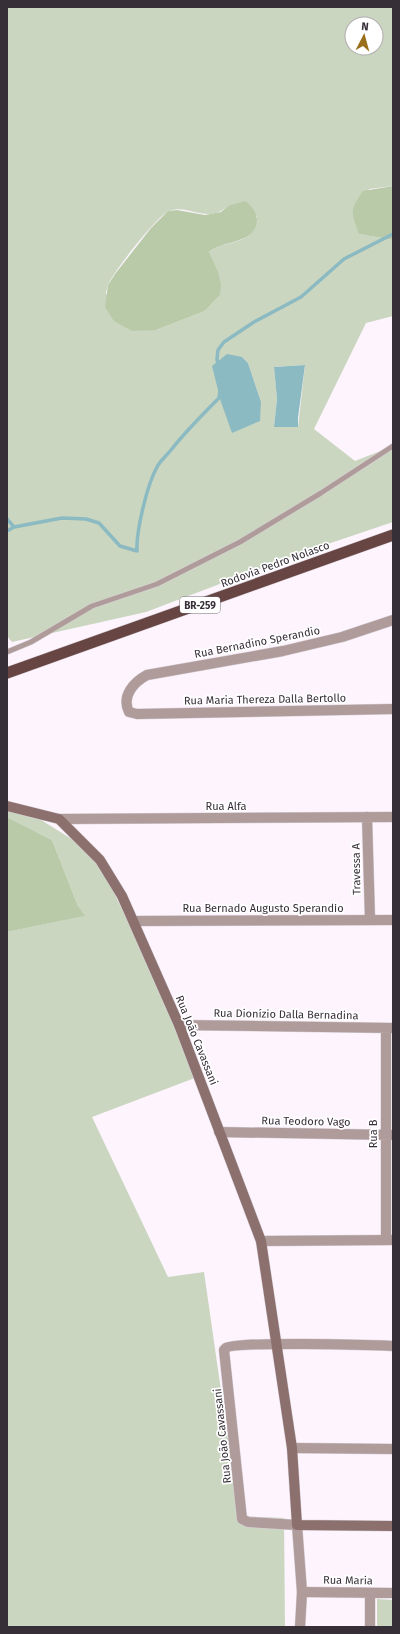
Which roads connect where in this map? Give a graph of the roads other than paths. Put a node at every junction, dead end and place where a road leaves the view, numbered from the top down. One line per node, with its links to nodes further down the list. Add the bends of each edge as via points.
1 (393, 446): 4 (lane, via 240,542 157,584 92,606 31,642)
2 (393, 534): 5 (highway, Rodovia Pedro Nolasco / BR-259)
3 (393, 620): 7 (street, Rua Bernadino Sperandio, via 342,637 283,651 148,675 132,686 128,697 129,712)
4 (7, 652)
5 (7, 673)
6 (393, 709): 7 (street, Rua Maria Thereza Dalla Bertollo)
7 (137, 714)
8 (7, 806): 11 (main road)
9 (367, 817): 10 (street, Rua Alfa); 11 (street, Rua Alfa); 12 (street, Travessa A)
10 (393, 817)
11 (59, 819): 14 (main road, Rua João Cavassani, via 100,860)
12 (370, 919): 13 (street, Rua Bernado Augusto Sperandio); 14 (street, Rua Bernado Augusto Sperandio)
13 (393, 920)
14 (134, 921): 15 (main road, Rua João Cavassani)
15 (179, 1024): 16 (street, Rua Dionízio Dalla Bernadina); 17 (main road, Rua João Cavassani)
16 (389, 1028): 18 (street, Rua B)
17 (219, 1132): 18 (street, Rua Teodoro Vago); 20 (main road, Rua João Cavassani)
18 (389, 1135): 19 (street, Rua B)
19 (390, 1240): 20 (street)
20 (261, 1241): 21 (main road, Rua João Cavassani)
21 (276, 1344): 22 (street); 23 (main road, Rua João Cavassani); 25 (street, Rua João Cavassani, via 228,1346 224,1350 242,1519 248,1522)
22 (393, 1346)
23 (292, 1448): 24 (street); 25 (main road, Rua João Cavassani)
24 (393, 1449)
25 (297, 1525): 26 (main road); 27 (street, Rua João Cavassani)
26 (393, 1526)
27 (302, 1592): 28 (street, Rua Maria); 30 (street, Rua João Cavassani)
28 (370, 1593): 29 (street, Rua Maria); 31 (street)
29 (393, 1593)
30 (300, 1627)
31 (370, 1627)

